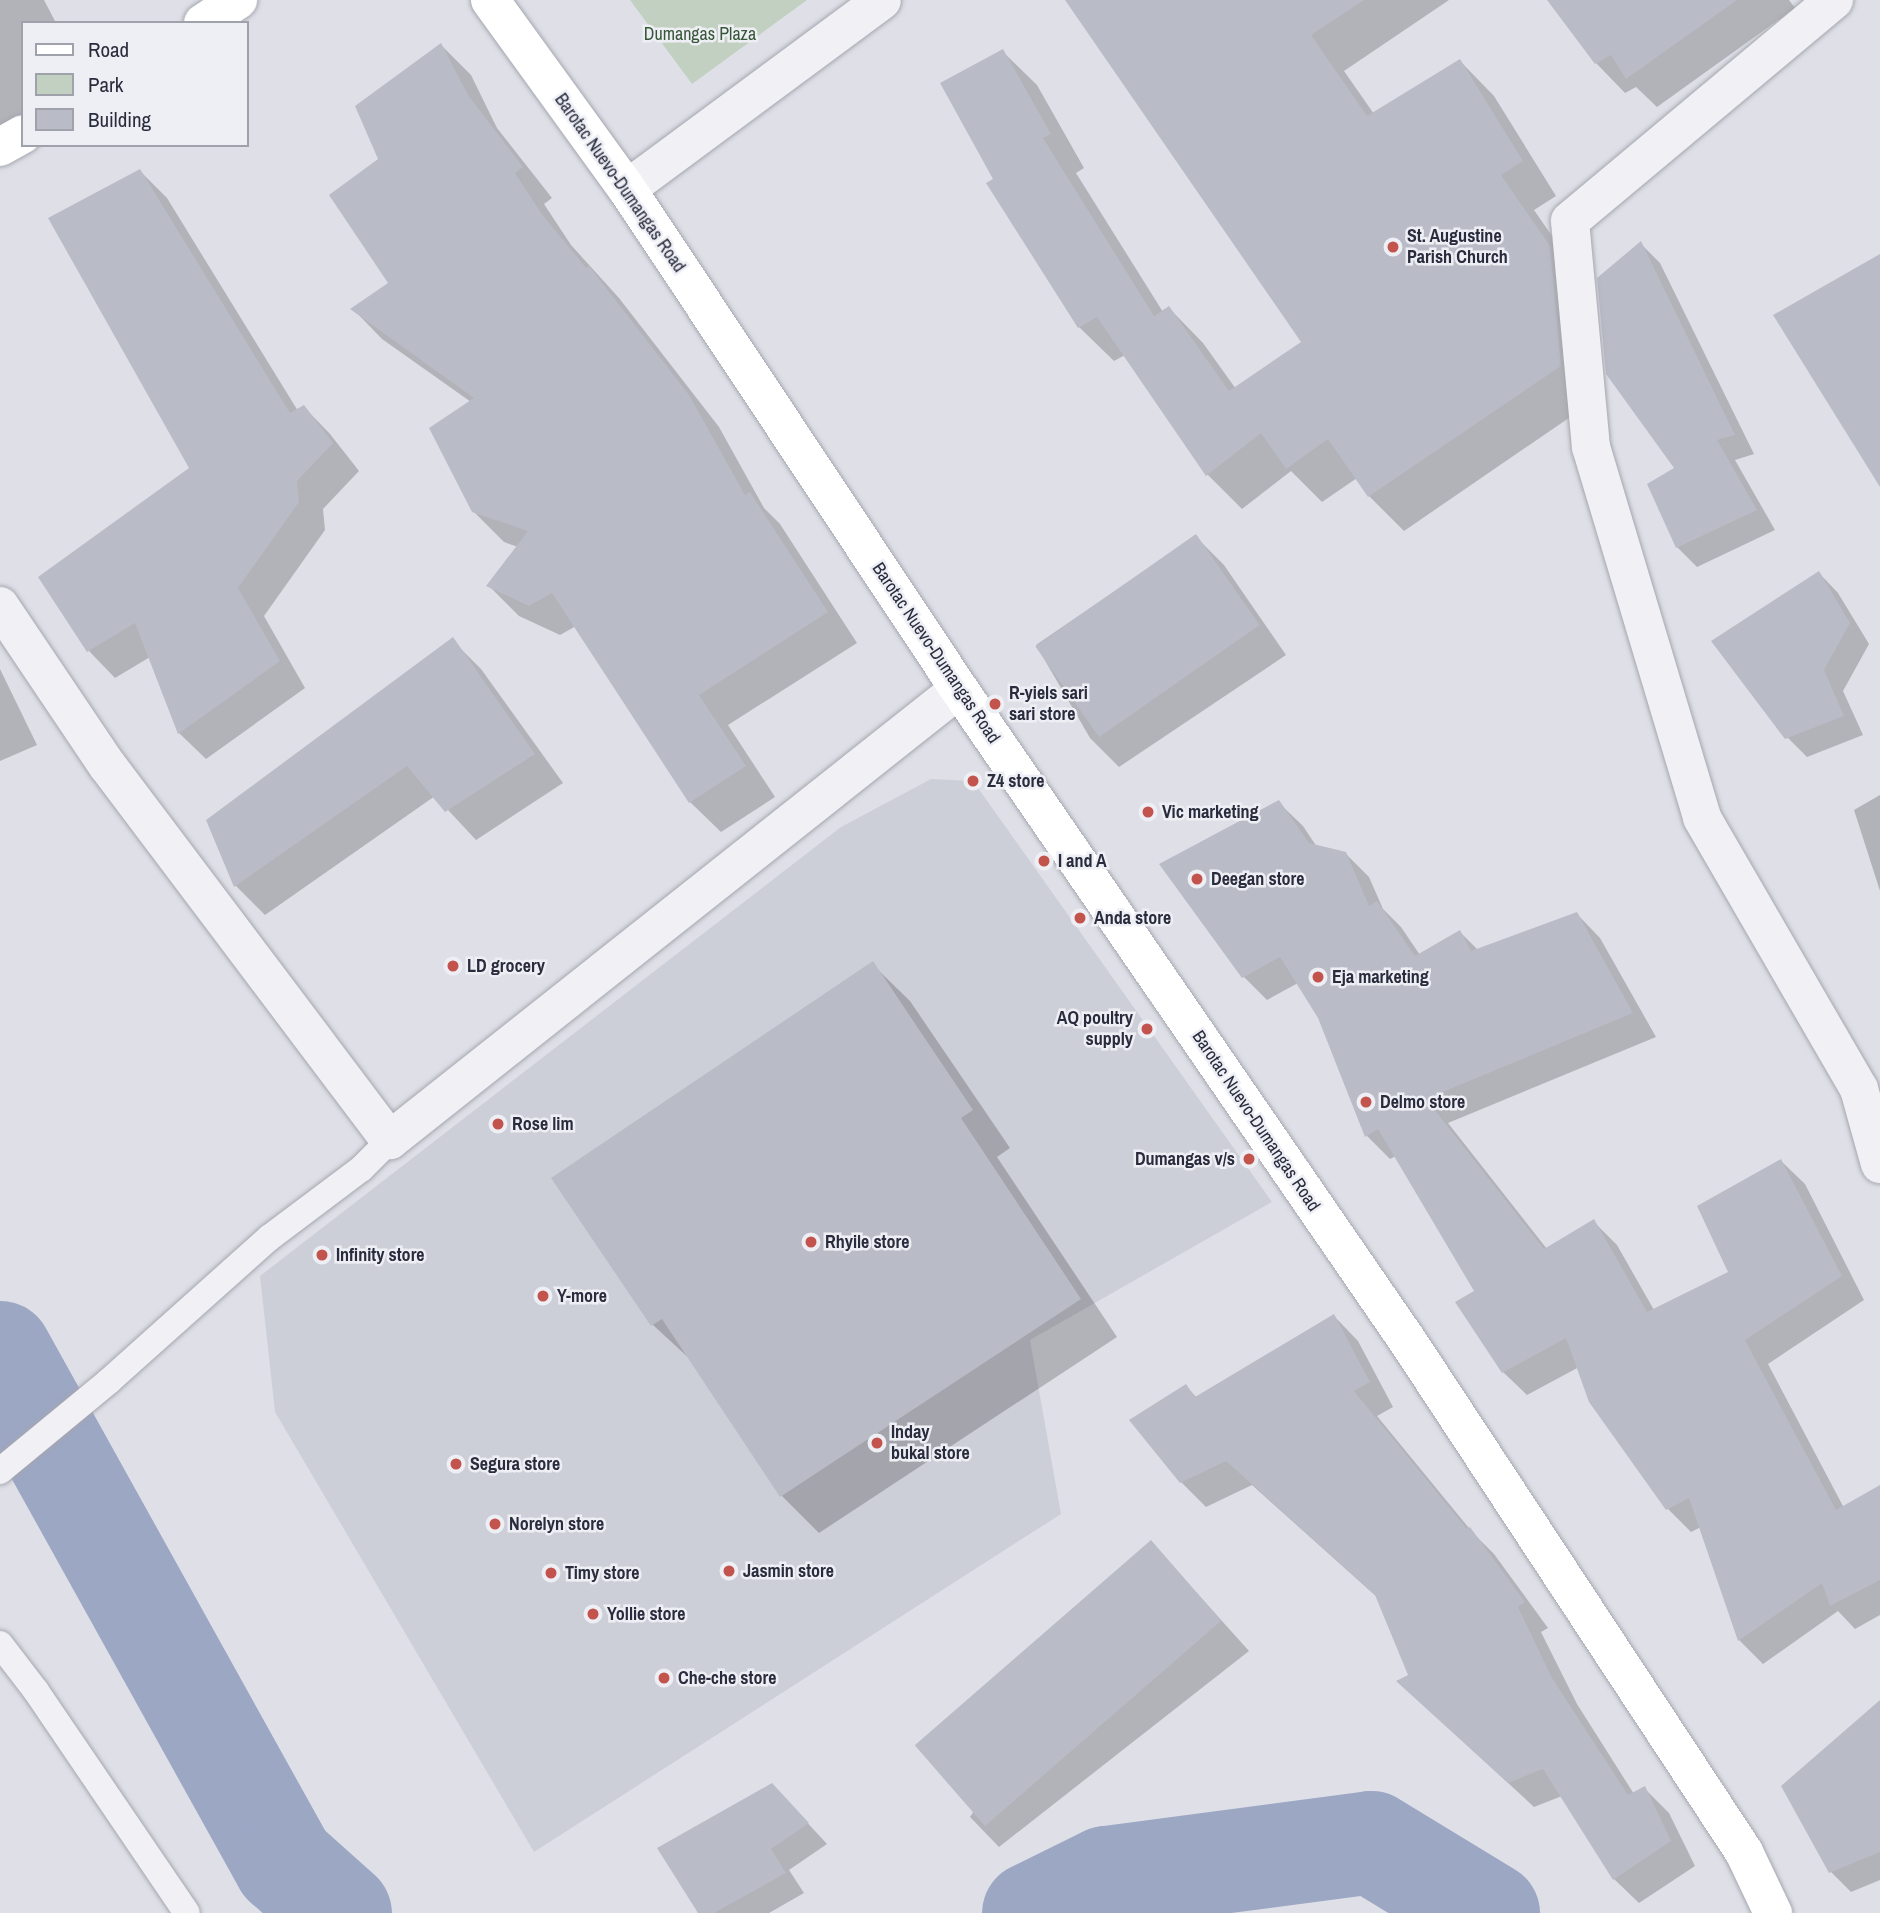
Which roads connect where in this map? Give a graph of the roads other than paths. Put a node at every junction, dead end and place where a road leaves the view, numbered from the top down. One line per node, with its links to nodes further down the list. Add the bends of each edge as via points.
1 (238, 0): 5 (street)
2 (490, 0): 8 (street, Barotac Nuevo-Dumangas Road)
3 (882, 0): 8 (street)
4 (1834, 0): 11 (street, via 1570,221 1591,447 1702,818)
5 (205, 21)
6 (21, 135): 7 (street)
7 (0, 148)
8 (627, 189): 10 (street, Barotac Nuevo-Dumangas Road)
9 (0, 606): 12 (street, via 107,765)
10 (959, 689): 12 (street); 17 (street, Barotac Nuevo-Dumangas Road, via 1406,1340 1744,1852)
11 (1869, 1094): 13 (street)
12 (390, 1140): 14 (lane, via 361,1169 269,1238)
13 (1880, 1164)
14 (6, 1466)
15 (0, 1644): 16 (lane)
16 (187, 1913)
17 (1773, 1913)

